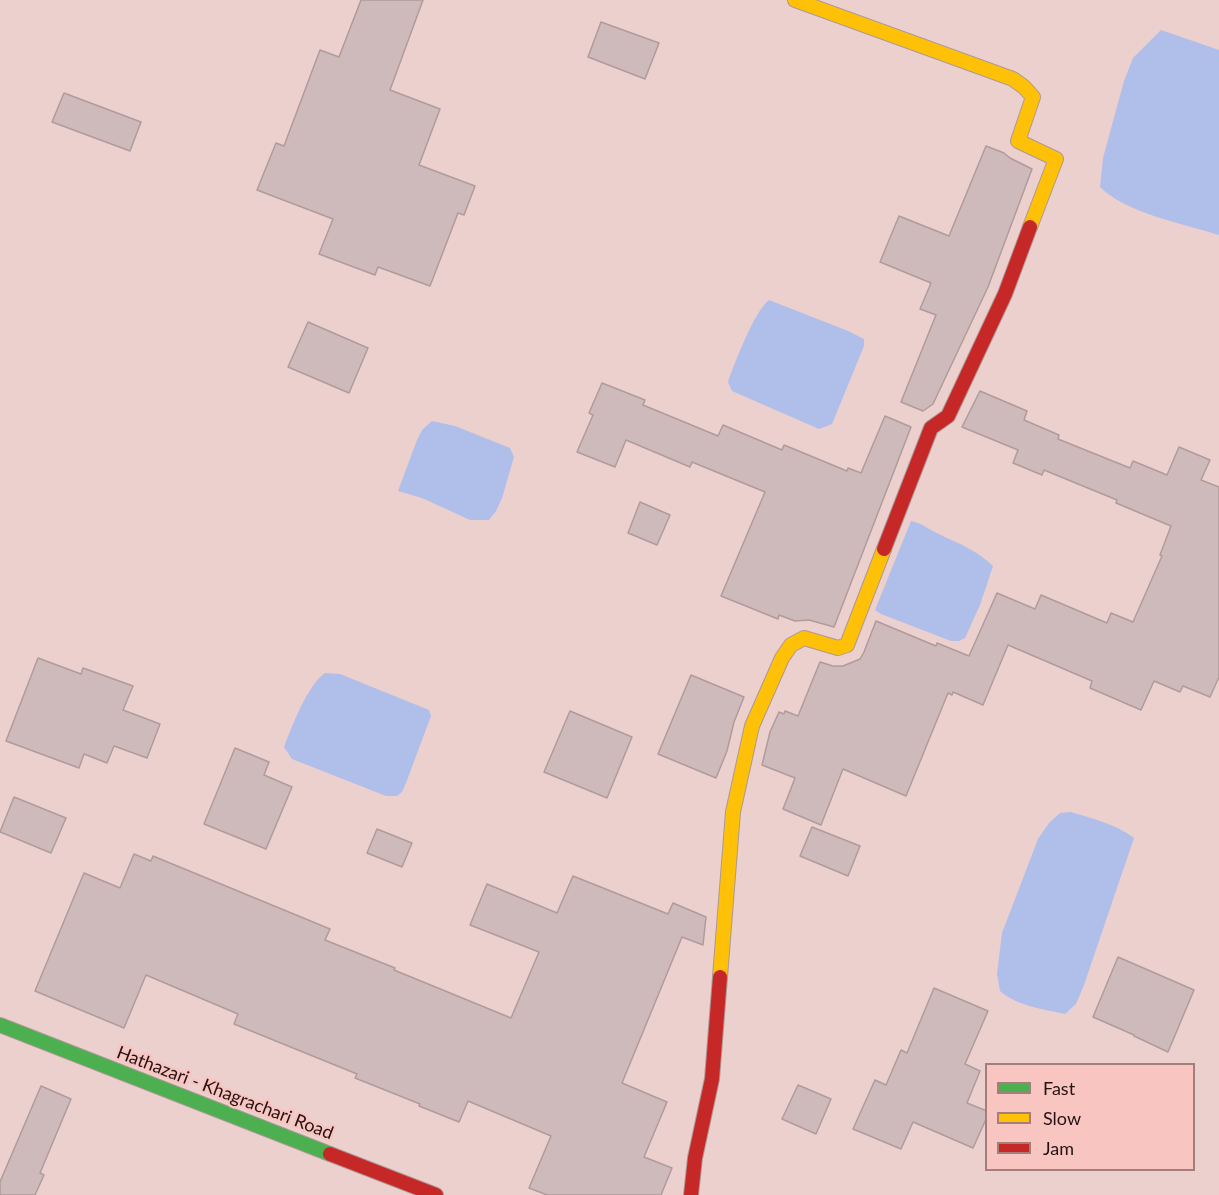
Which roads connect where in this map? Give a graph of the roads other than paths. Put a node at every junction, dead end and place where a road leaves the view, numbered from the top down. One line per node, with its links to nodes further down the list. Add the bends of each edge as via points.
1 (795, 0): 4 (street, via 1013,79 1033,97 1018,141 1056,159 1005,294 948,416 932,428 847,645 837,648 804,638 791,645 752,726 733,812 712,1079)
2 (0, 1025): 3 (street, Hathazari - Khagrachari Road)
3 (436, 1195)
4 (691, 1195)

